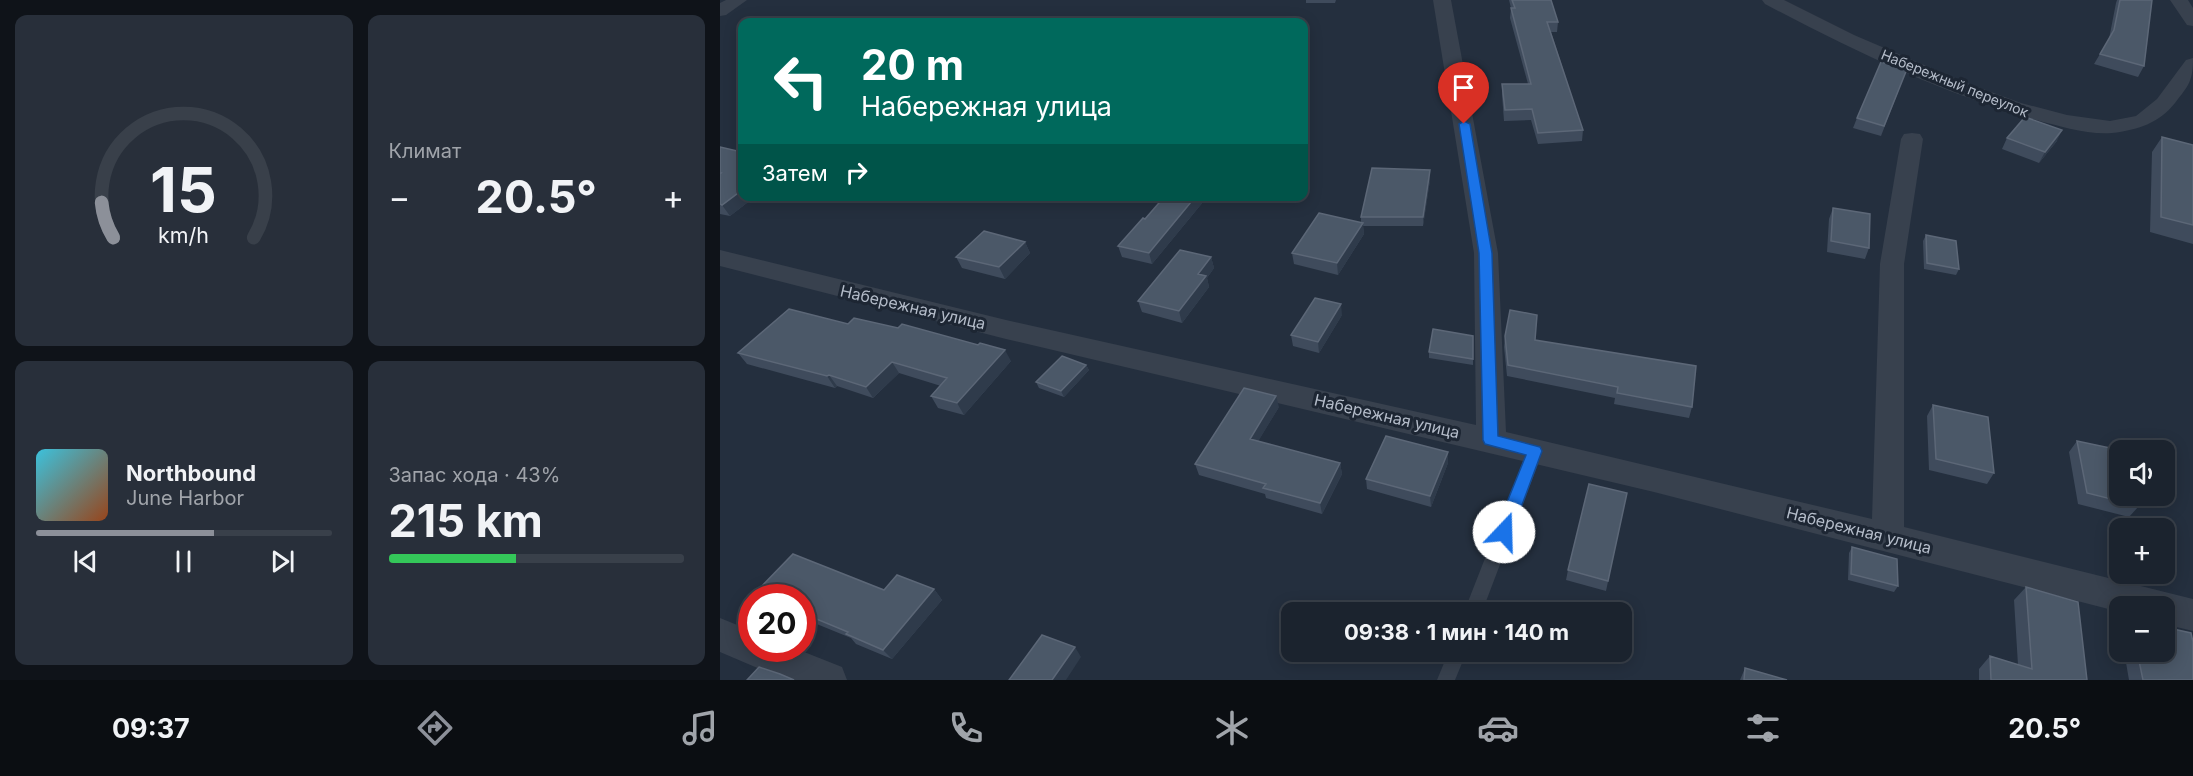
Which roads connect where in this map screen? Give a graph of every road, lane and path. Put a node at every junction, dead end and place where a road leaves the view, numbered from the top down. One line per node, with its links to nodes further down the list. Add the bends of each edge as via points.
1 (738, 0): 7 (street)
2 (1442, 0): 12 (street, via 1486,253)
3 (1771, 0): 9 (street, Набережный переулок, via 1828,31 1976,94 2084,126 2141,123 2158,111)
4 (2179, 0): 8 (street)
5 (2185, 0): 6 (street)
6 (2193, 2)
7 (720, 10)
8 (2193, 21)
9 (2193, 64)
10 (1912, 139): 14 (street, via 1892,264)
11 (720, 258): 12 (street, Набережная улица, via 841,291)
12 (1491, 440): 13 (street, Набережная улица)
13 (1535, 451): 14 (street, Набережная улица); 16 (lane)
14 (1888, 537): 15 (street, Набережная улица)
15 (2118, 596)
16 (1477, 602)
17 (2175, 611): 18 (street)
18 (2193, 615)
19 (720, 635): 21 (street)
20 (1453, 662): 22 (lane)
21 (829, 680)
22 (1446, 680)

